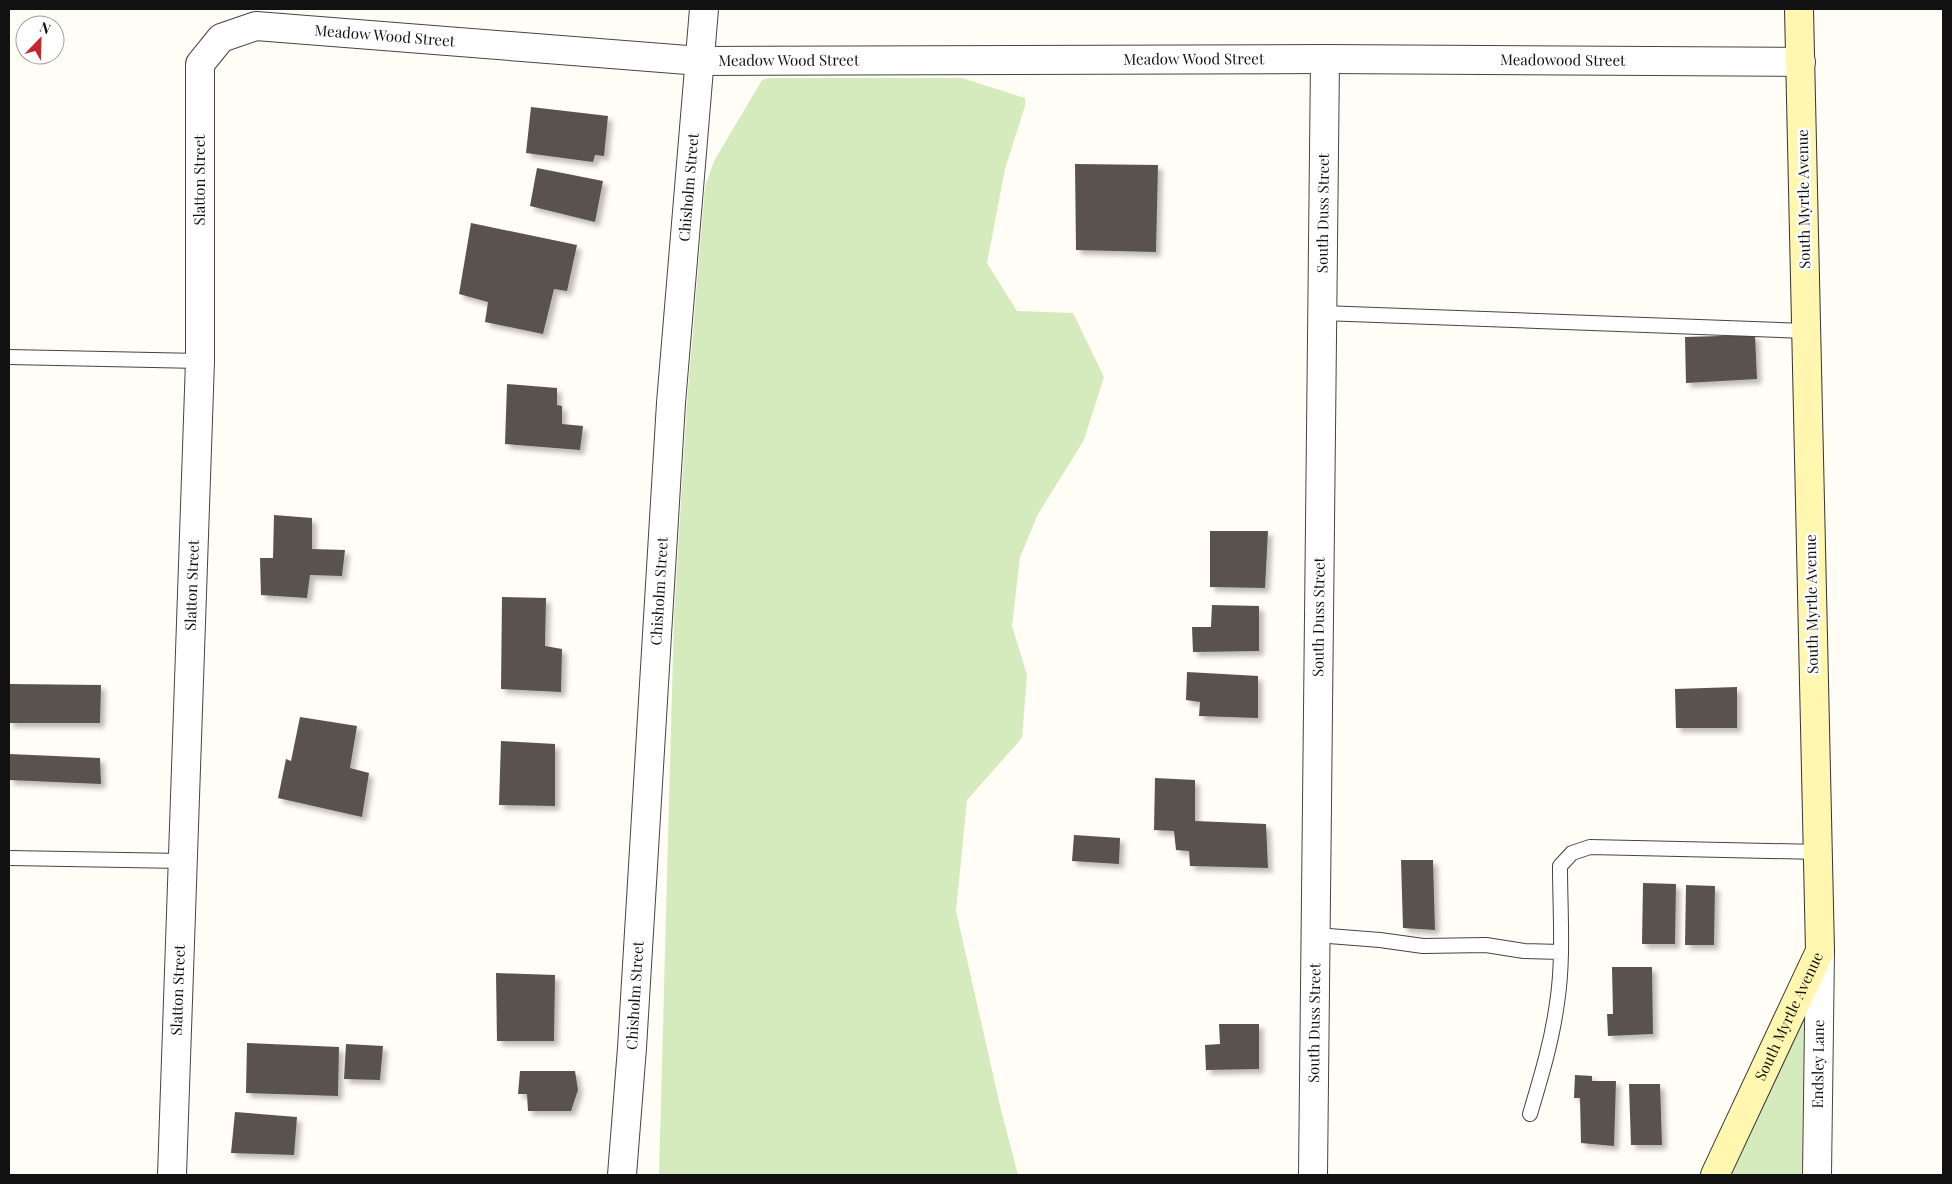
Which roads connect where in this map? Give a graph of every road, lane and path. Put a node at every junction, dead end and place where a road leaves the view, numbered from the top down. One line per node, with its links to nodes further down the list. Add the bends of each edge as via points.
1 (704, 9): 5 (street, Chisholm Street)
2 (1800, 9): 6 (street, South Myrtle Avenue)
3 (256, 26): 5 (street, Meadow Wood Street); 10 (street, Slatton Street, via 221,38 200,64)
4 (1325, 59): 5 (street, Meadow Wood Street); 6 (street, Meadowood Street); 7 (street, South Duss Street)
5 (700, 60): 19 (street, Chisholm Street, via 671,403)
6 (1801, 62): 8 (street, South Myrtle Avenue)
7 (1322, 313): 8 (lane); 14 (street, South Duss Street)
8 (1806, 331): 11 (street, South Myrtle Avenue)
9 (9, 358): 10 (lane)
10 (200, 361): 13 (street, Slatton Street)
11 (1818, 852): 15 (street, South Myrtle Avenue); 16 (lane, via 1590,847 1572,853 1560,866)
12 (9, 858): 13 (lane)
13 (183, 861): 18 (street, Slatton Street)
14 (1316, 935): 16 (lane, via 1423,946 1486,945 1524,952); 20 (street, South Duss Street)
15 (1820, 951): 21 (street, South Myrtle Avenue); 22 (street, Endsley Lane)
16 (1561, 952): 17 (lane, via 1558,1001 1549,1052)
17 (1530, 1114)
18 (172, 1175)
19 (622, 1175)
20 (1313, 1175)
21 (1715, 1175)
22 (1817, 1175)

